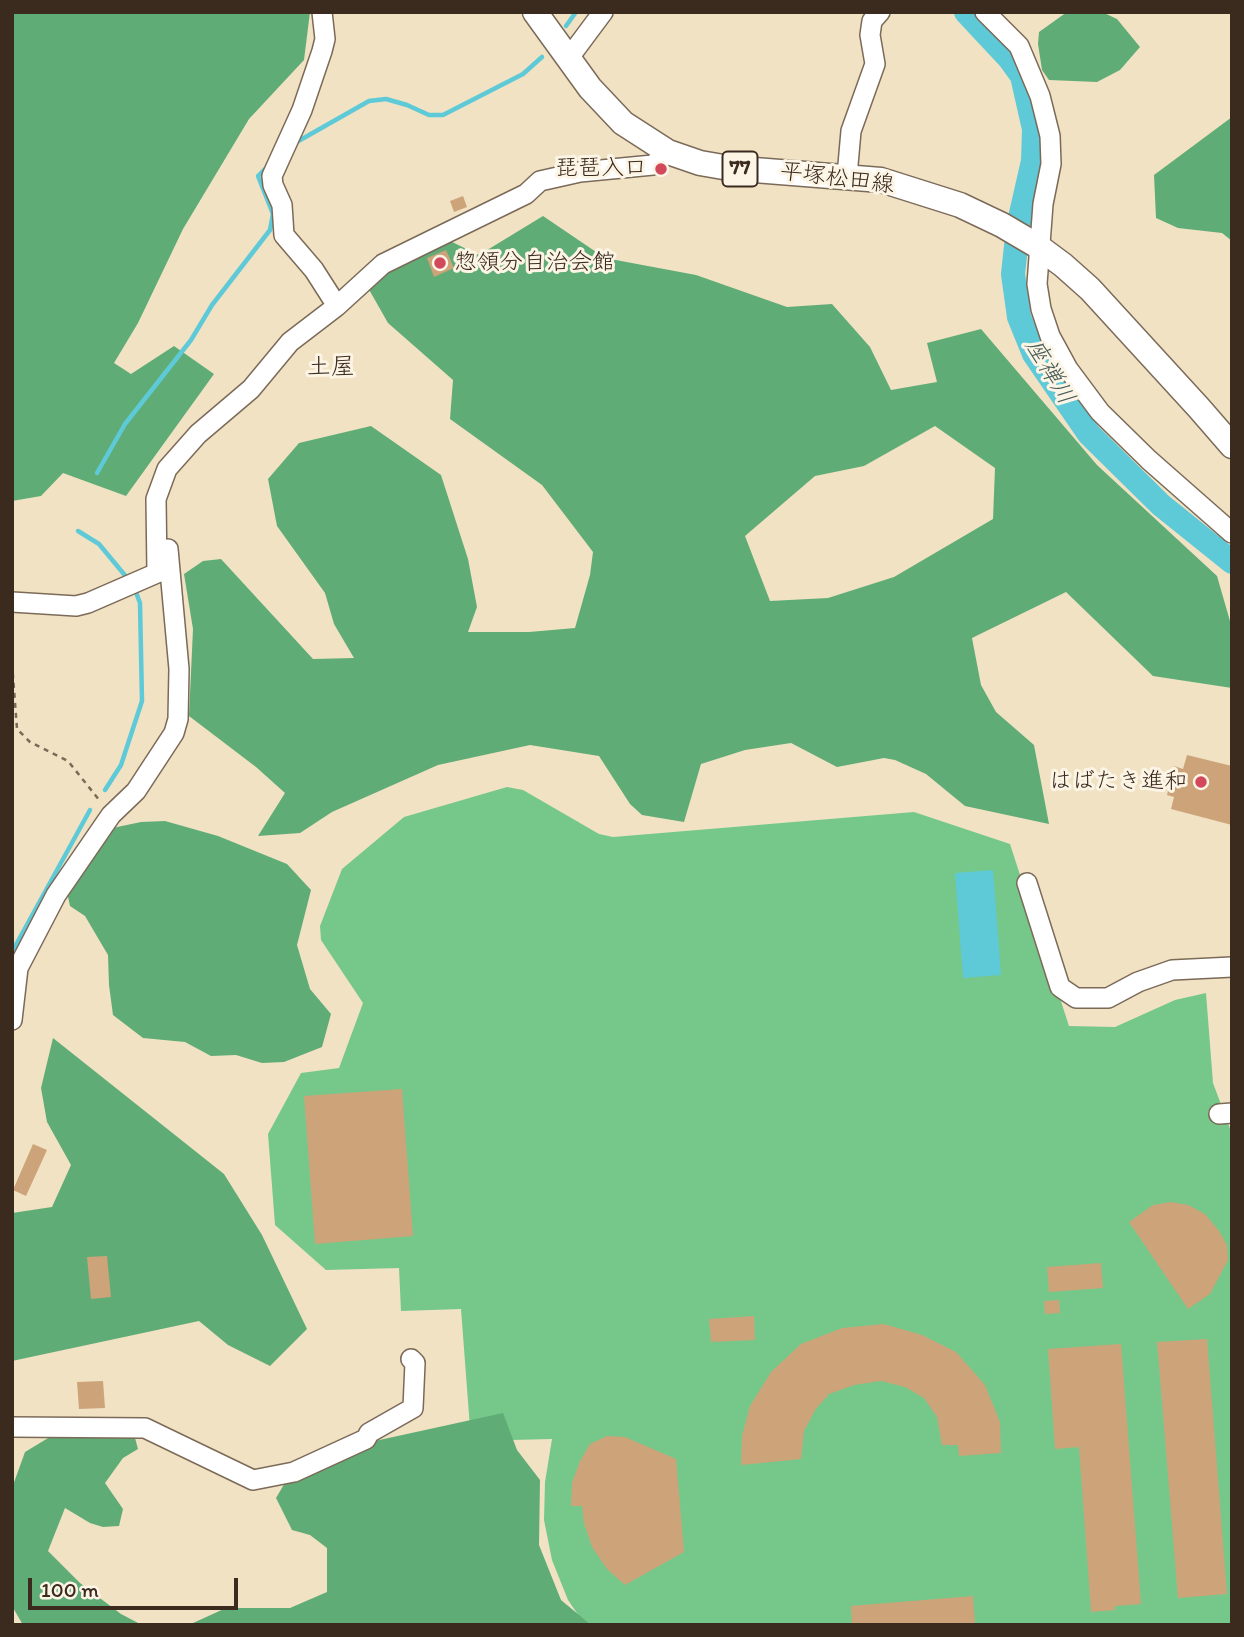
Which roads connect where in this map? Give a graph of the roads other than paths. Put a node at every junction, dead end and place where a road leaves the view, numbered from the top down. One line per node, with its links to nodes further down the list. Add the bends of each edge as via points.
1 (322, 12): 10 (street, via 322,51 272,176 282,205 284,235)
2 (535, 12): 6 (main road, 平塚松田線 / 77)
3 (603, 12): 6 (street)
4 (880, 12): 8 (street, via 872,21 875,64 851,131)
5 (985, 12): 9 (street, via 1019,46 1040,96 1049,136 1051,164)
6 (568, 59): 7 (main road, 平塚松田線 / 77, via 623,123)
7 (668, 152): 8 (main road, 平塚松田線 / 77, via 729,168); 10 (street, via 653,165 540,181 526,194 383,264)
8 (847, 176): 9 (main road, 平塚松田線 / 77, via 881,180 960,205)
9 (1037, 247): 11 (main road, 平塚松田線 / 77, via 1090,289); 13 (street, via 1041,309 1068,369 1100,412)
10 (337, 306): 12 (street, via 290,342 251,389 198,434)
11 (1232, 446)
12 (163, 480): 14 (street, via 156,499 157,573 76,607); 17 (street, via 179,668 178,719 174,733 136,791 111,815 56,895 18,968)
13 (1232, 533)
14 (12, 601)
15 (1027, 883): 16 (street, via 1060,987 1076,998 1108,998 1172,970)
16 (1232, 967)
17 (12, 1020)
18 (411, 1359): 19 (street, via 415,1363 413,1408 366,1439 294,1472 253,1480 145,1429)
19 (12, 1427)

